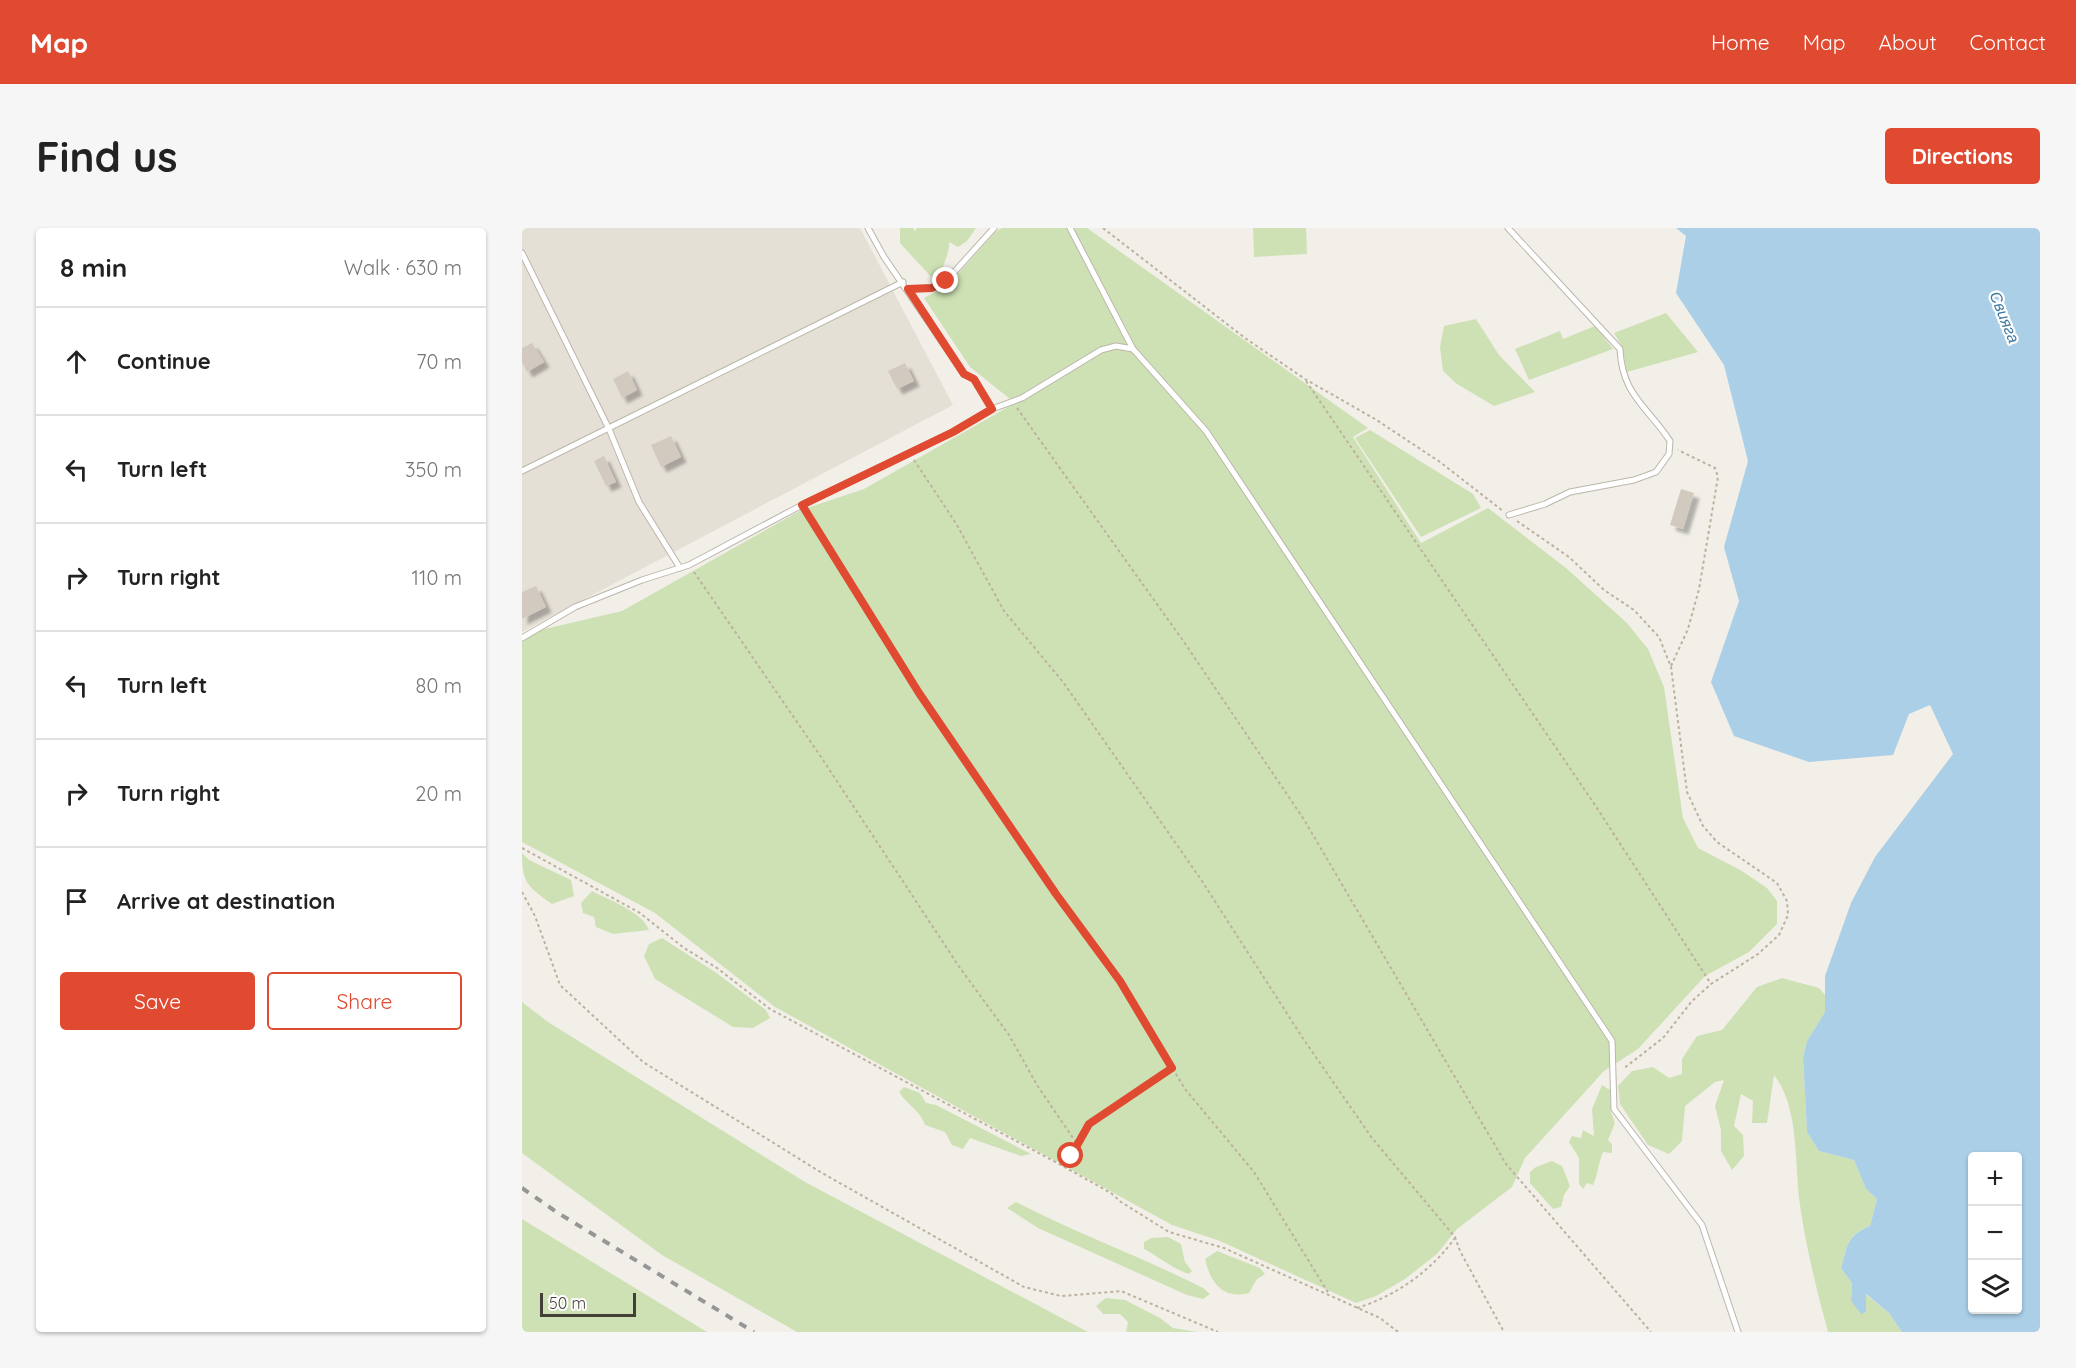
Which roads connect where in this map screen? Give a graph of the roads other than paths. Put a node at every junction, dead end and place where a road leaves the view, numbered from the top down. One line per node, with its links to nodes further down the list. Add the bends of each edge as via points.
1 (868, 228): 6 (lane)
2 (994, 228): 7 (lane, via 946,281 932,288)
3 (1070, 228): 8 (lane)
4 (1508, 228): 12 (lane, via 1620,349 1621,371 1634,397 1670,441 1669,454 1656,472 1570,492)
5 (522, 253): 10 (lane)
6 (903, 282): 7 (lane); 10 (lane)
7 (908, 289): 9 (lane)
8 (1133, 349): 9 (lane, via 1116,346 1101,350); 15 (lane, via 1206,432 1612,1041 1614,1109 1702,1225)
9 (992, 409): 13 (lane)
10 (609, 429): 11 (lane); 13 (lane, via 639,502)
11 (522, 471)
12 (1509, 515)
13 (681, 568): 14 (lane, via 574,607)
14 (522, 638)
15 (1738, 1332)

